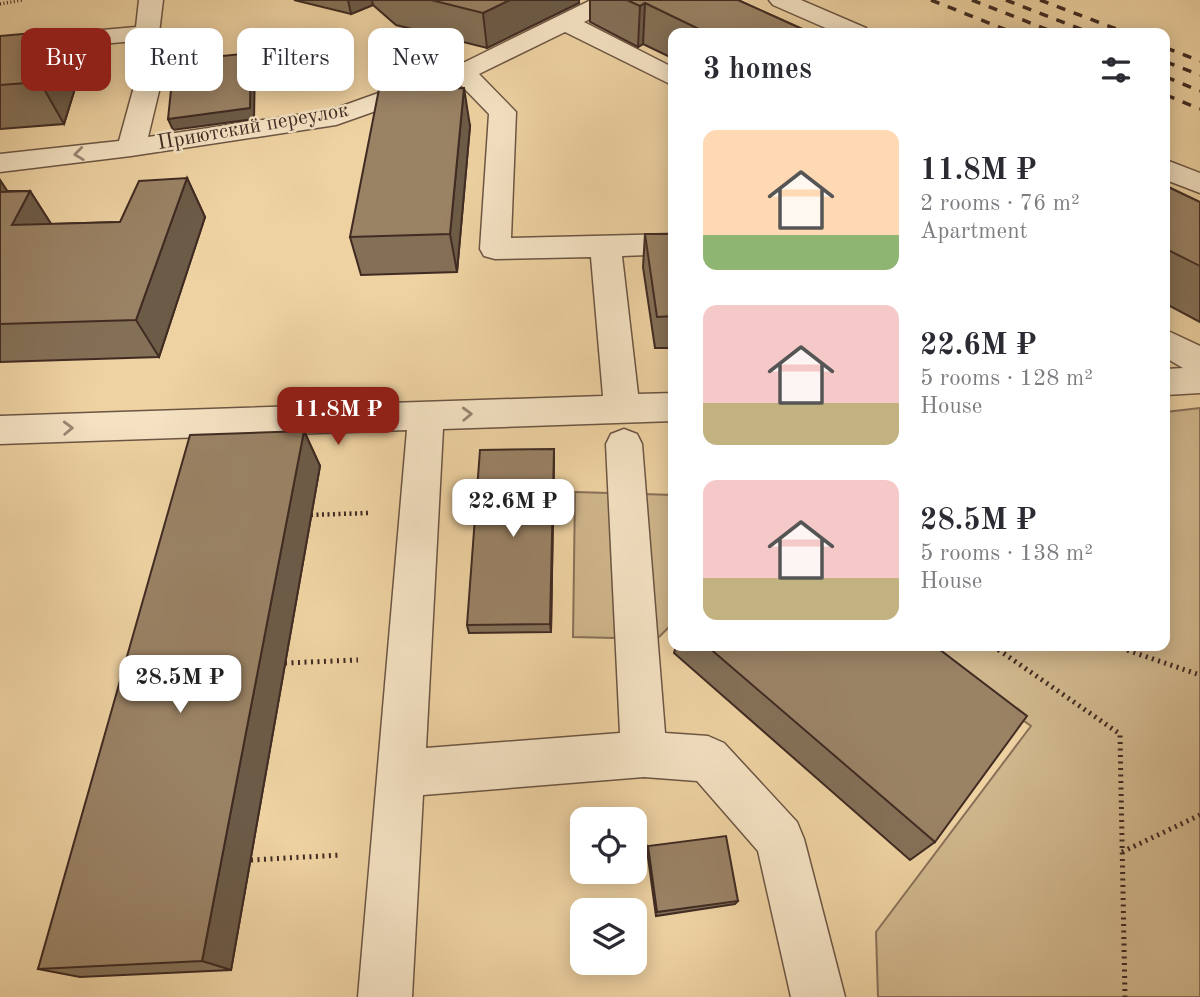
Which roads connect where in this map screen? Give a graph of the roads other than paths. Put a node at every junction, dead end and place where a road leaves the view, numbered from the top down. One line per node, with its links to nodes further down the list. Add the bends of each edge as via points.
1 (151, 0): 5 (street)
2 (610, 0): 4 (street, Приютский переулок)
3 (781, 0): 6 (street)
4 (565, 22): 9 (street, Приютский переулок); 11 (street)
5 (148, 28)
6 (845, 28)
7 (125, 35): 8 (street)
8 (0, 46)
9 (464, 70)
10 (464, 73): 19 (street, via 503,112 495,249)
11 (668, 76)
12 (146, 91): 14 (street)
13 (407, 91): 14 (street, Приютский переулок, via 336,117)
14 (131, 148): 15 (street, Приютский переулок, one-way to 15)
15 (0, 163)
16 (1170, 171): 17 (street)
17 (1200, 184)
18 (668, 244): 19 (street)
19 (605, 246): 26 (street)
20 (1170, 344): 21 (street)
21 (1200, 362)
22 (1200, 380): 23 (street)
23 (1170, 382)
24 (668, 409): 26 (street)
25 (426, 416): 26 (street, one-way to 26); 27 (street, one-way to 25); 29 (street)
26 (623, 427): 28 (street)
27 (0, 430)
28 (644, 754): 29 (street); 31 (street, via 708,759 780,839)
29 (401, 773): 30 (street)
30 (385, 997)
31 (818, 997)

